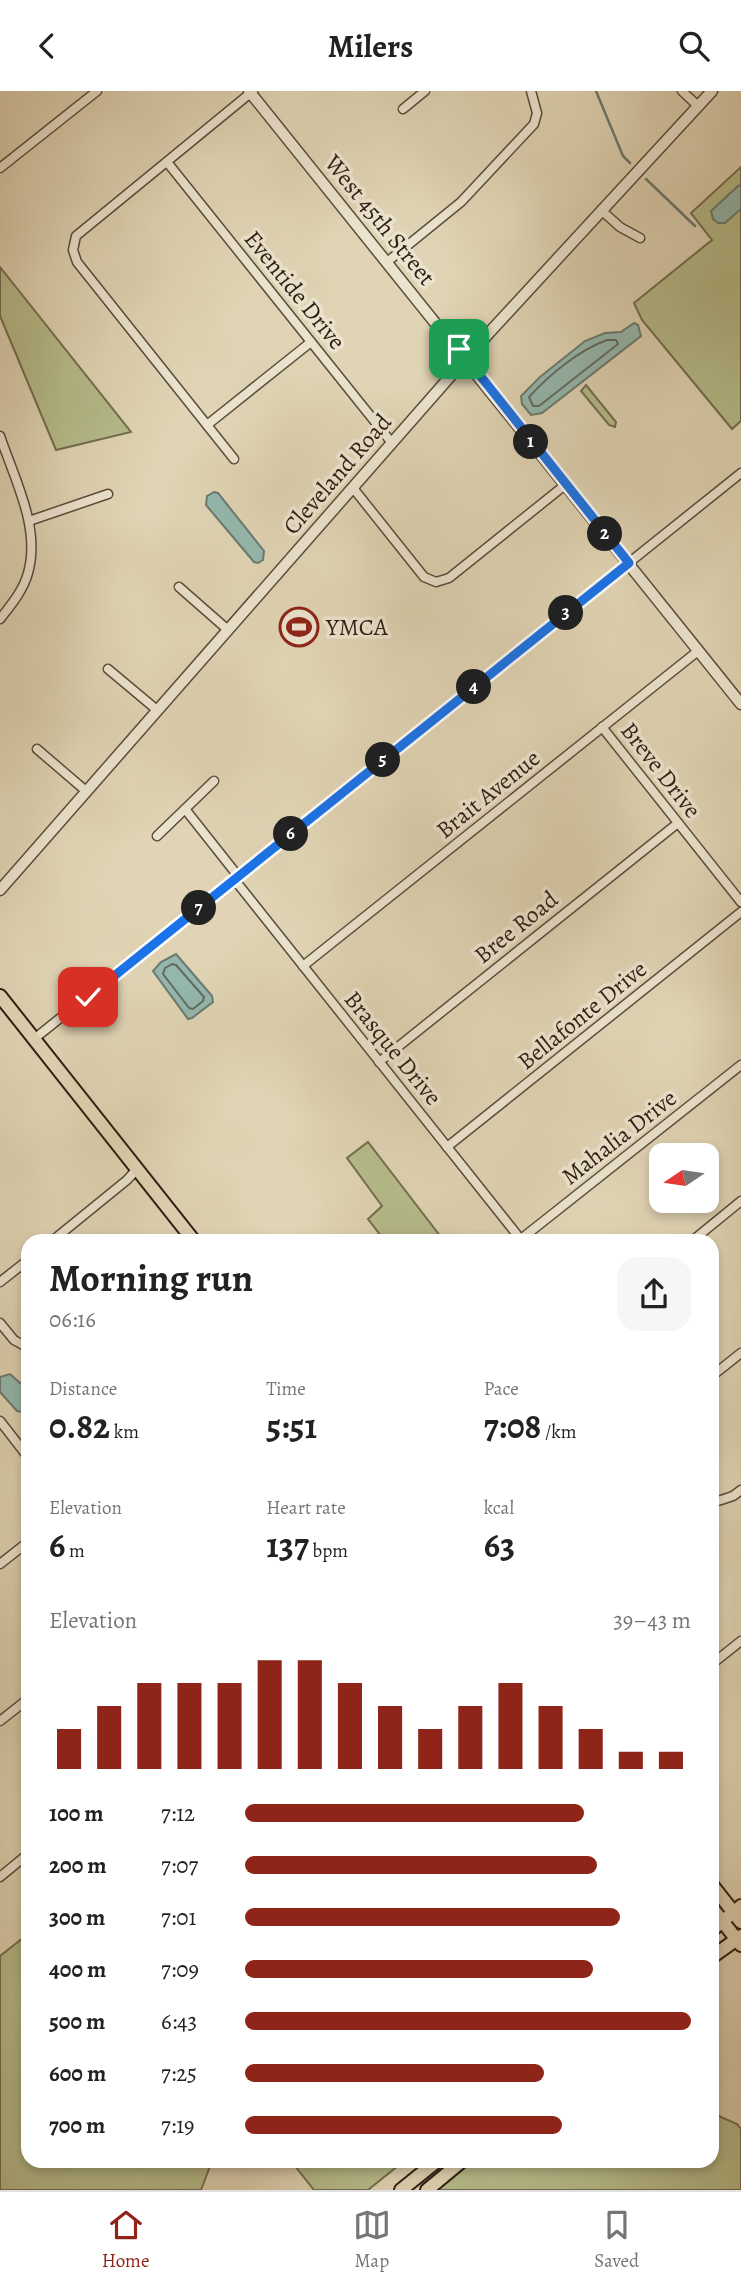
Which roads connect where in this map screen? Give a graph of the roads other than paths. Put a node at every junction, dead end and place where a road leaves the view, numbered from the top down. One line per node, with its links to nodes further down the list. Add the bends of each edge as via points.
1 (97, 91): 10 (street)
2 (425, 91): 8 (street)
3 (531, 91): 13 (street, via 537,113 534,124 461,202)
4 (682, 91): 7 (street)
5 (712, 91): 7 (street, Cleveland Road)
6 (249, 94): 9 (street); 13 (street, West 45th Street)
7 (698, 106): 11 (street, Cleveland Road)
8 (403, 109)
9 (167, 162): 14 (street, Eventide Drive); 16 (street, via 76,236 73,250 77,262)
10 (0, 168)
11 (601, 210): 12 (street); 15 (street, Cleveland Road)
12 (640, 239)
13 (387, 262): 15 (street, West 45th Street)
14 (311, 342): 16 (street); 18 (street, Eventide Drive)
15 (466, 359): 18 (street, Cleveland Road); 21 (street, West 45th Street)
16 (207, 425): 19 (street)
17 (0, 436): 24 (street)
18 (392, 443): 22 (street, Cleveland Road)
19 (234, 459)
20 (741, 474): 25 (street)
21 (565, 485): 22 (street, via 449,578 436,582 424,577); 25 (street, West 45th Street)
22 (353, 488): 28 (street, Cleveland Road)
23 (108, 494): 24 (street)
24 (29, 521): 27 (street, via 28,572 18,597)
25 (629, 563): 29 (street, West 45th Street); 40 (street)
26 (179, 587): 28 (street)
27 (0, 619)
28 (228, 630): 32 (street, Cleveland Road)
29 (698, 651): 31 (street, West 45th Street); 33 (street, Brait Avenue)
30 (107, 669): 32 (street)
31 (741, 704)
32 (157, 710): 36 (street, Cleveland Road)
33 (603, 727): 38 (street, Breve Drive); 44 (street, Brait Avenue)
34 (37, 750): 36 (street)
35 (214, 781): 37 (street)
36 (86, 791): 41 (street, Cleveland Road)
37 (185, 809): 39 (street); 40 (street, Brasque Drive)
38 (678, 823): 42 (street, Breve Drive); 47 (street, Bree Road)
39 (157, 836)
40 (236, 878): 44 (street, Brasque Drive); 46 (street)
41 (0, 890)
42 (741, 902)
43 (741, 912): 49 (street, Bellafonte Drive)
44 (303, 966): 47 (street, Brasque Drive)
45 (0, 996): 46 (main road)
46 (34, 1039): 50 (main road)
47 (379, 1062): 49 (street, Brasque Drive)
48 (741, 1065): 55 (street, Mahalia Drive)
49 (447, 1147): 54 (street, Brasque Drive)
50 (137, 1169): 52 (street); 53 (main road)
51 (741, 1201): 56 (street)
52 (61, 1234)
53 (188, 1234)
54 (517, 1234)
55 (530, 1234)
56 (701, 1234)
57 (21, 1266): 58 (street)
58 (0, 1282)
59 (0, 1323): 60 (street)
60 (21, 1344)
61 (741, 1353): 62 (street)
62 (719, 1370)
63 (0, 1421): 64 (street)
64 (21, 1448)
65 (741, 1490): 66 (street)
66 (719, 1501)
67 (21, 1548): 68 (street)
68 (0, 1564)
69 (741, 1641): 70 (street)
70 (719, 1658)
71 (21, 1704): 72 (street)
72 (0, 1721)
73 (21, 1860): 74 (street)
74 (0, 1877)
75 (719, 1892): 76 (main road)
76 (739, 1913): 78 (main road)
77 (719, 1916): 78 (main road)
78 (723, 1921): 79 (main road); 80 (main road)
79 (719, 1924)
80 (739, 1940): 81 (main road)
81 (719, 1953)
82 (428, 2168): 84 (main road)
83 (454, 2168): 85 (main road)
84 (401, 2190)
85 (427, 2190)

